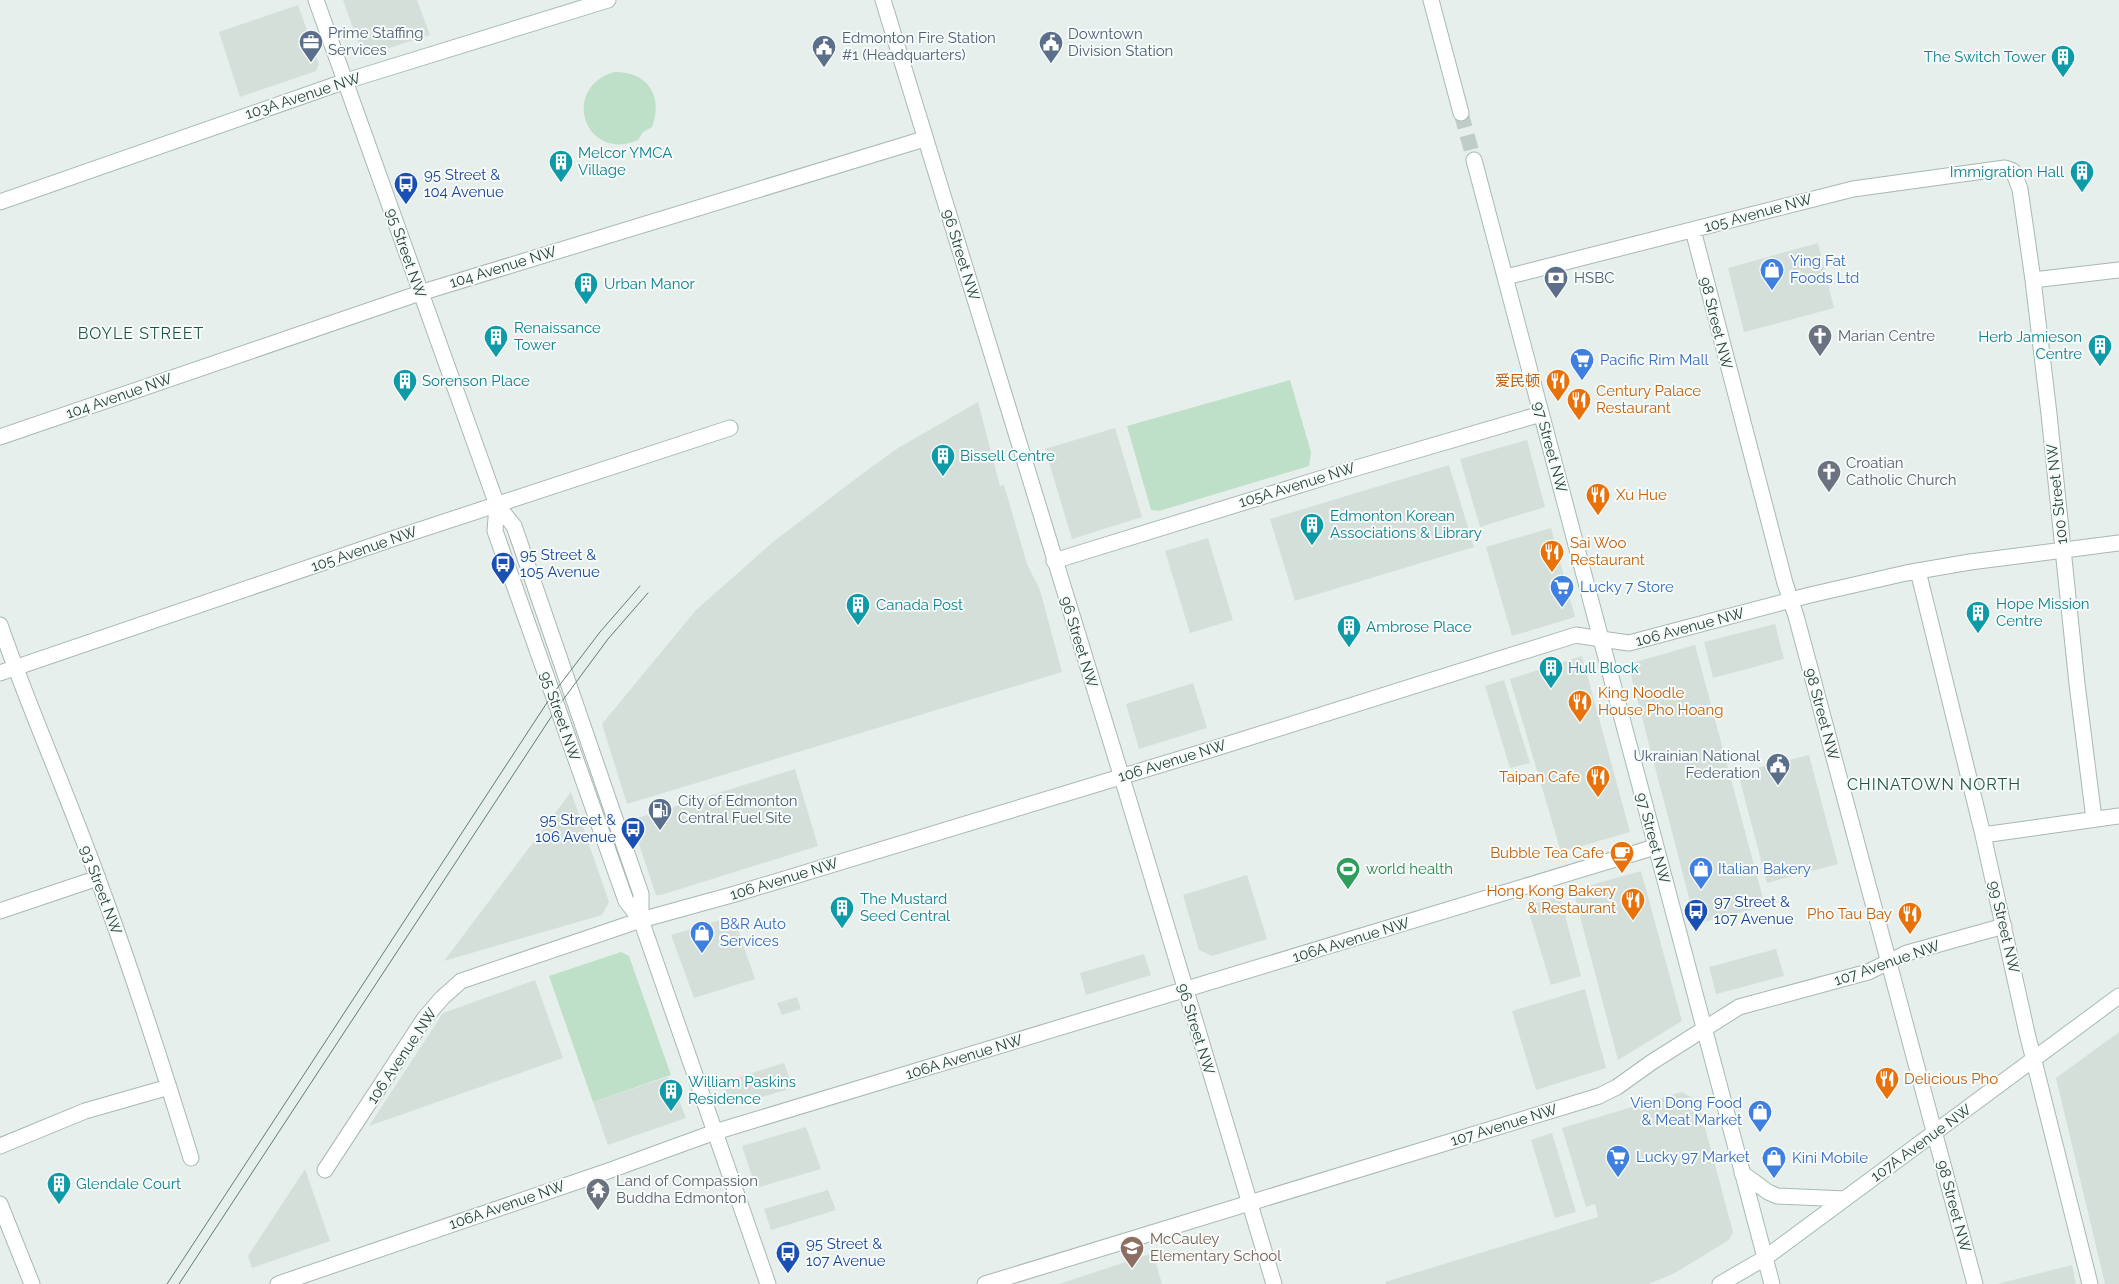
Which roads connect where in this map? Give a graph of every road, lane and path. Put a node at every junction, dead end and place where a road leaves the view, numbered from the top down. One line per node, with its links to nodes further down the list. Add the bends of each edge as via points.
1 (316, 0): 5 (street, 95 Street NW)
2 (608, 0): 5 (street, 103A Avenue NW)
3 (883, 0): 7 (street, 96 Street NW)
4 (1431, 0): 6 (street)
5 (346, 82): 10 (street, 103A Avenue NW); 15 (street, 95 Street NW)
6 (1462, 113)
7 (924, 139): 15 (street, 104 Avenue NW); 22 (street, 96 Street NW)
8 (1474, 160): 13 (street, 97 Street NW)
9 (2013, 171): 11 (street, 105 Avenue NW, via 2005,168 1853,188); 14 (street, 100 Street NW, via 2020,189)
10 (0, 202)
11 (1693, 230): 13 (street, 105 Avenue NW); 24 (street, 98 Street NW)
12 (2119, 270): 14 (street)
13 (1506, 277): 16 (street, 97 Street NW)
14 (2033, 280): 21 (street, 100 Street NW)
15 (420, 293): 18 (street, 104 Avenue NW); 19 (street, 95 Street NW)
16 (1542, 414): 22 (street, 105A Avenue NW); 26 (street, 97 Street NW)
17 (730, 428): 19 (street, 105 Avenue NW)
18 (0, 437)
19 (497, 505): 27 (street, 105 Avenue NW); 36 (street, 95 Street NW, via 514,526 529,568 641,894)
20 (2119, 543): 21 (street, 106 Avenue NW)
21 (2062, 550): 23 (street, 106 Avenue NW); 31 (street, 100 Street NW)
22 (1054, 561): 29 (street, 96 Street NW)
23 (1918, 571): 24 (street, 106 Avenue NW); 32 (street, 99 Street NW)
24 (1791, 600): 26 (street, 106 Avenue NW, via 1629,643); 38 (street, 98 Street NW)
25 (0, 625): 27 (street, 93 Street NW)
26 (1601, 639): 29 (street, 106 Avenue NW, via 1576,635); 33 (street, 97 Street NW)
27 (15, 668): 28 (street, 105 Avenue NW); 34 (street, 93 Street NW)
28 (0, 673)
29 (1121, 776): 36 (street, 106 Avenue NW); 39 (street, 96 Street NW)
30 (2119, 816): 31 (street)
31 (2094, 819): 32 (street)
32 (1983, 835): 37 (street, 99 Street NW)
33 (1655, 847): 39 (street, 106A Avenue NW); 41 (street, 97 Street NW)
34 (98, 878): 35 (street); 43 (street, 93 Street NW)
35 (0, 911)
36 (641, 920): 44 (street, 95 Street NW); 48 (street, 106 Avenue NW, via 461,981 424,1019)
37 (2004, 926): 38 (street, 107 Avenue NW, via 1907,952); 42 (street, 99 Street NW)
38 (1888, 962): 41 (street, 107 Avenue NW, via 1868,972 1738,1007); 45 (street, 98 Street NW)
39 (1184, 990): 44 (street, 106A Avenue NW); 51 (street, 96 Street NW)
40 (2119, 996): 42 (street, 107A Avenue NW)
41 (1704, 1029): 49 (street, 97 Street NW); 51 (street, 107 Avenue NW, via 1599,1096)
42 (2034, 1059): 45 (street, 107A Avenue NW); 62 (street, 99 Street NW)
43 (169, 1087): 46 (street, via 85,1111); 47 (street, 93 Street NW)
44 (715, 1132): 55 (street, 106A Avenue NW); 56 (street, 95 Street NW)
45 (1934, 1133): 50 (street, 107A Avenue NW); 61 (street, 98 Street NW)
46 (0, 1146)
47 (191, 1158)
48 (325, 1170)
49 (1742, 1173): 50 (street, via 1777,1196); 53 (street, 97 Street NW)
50 (1845, 1200): 53 (street, 107A Avenue NW)
51 (1249, 1202): 57 (street, 107 Avenue NW); 58 (street, 96 Street NW)
52 (0, 1204): 54 (street)
53 (1765, 1258): 59 (street, 107A Avenue NW); 60 (street, 97 Street NW)
54 (32, 1284)
55 (278, 1284)
56 (768, 1284)
57 (985, 1284)
58 (1274, 1284)
59 (1720, 1284)
60 (1772, 1284)
61 (1975, 1284)
62 (2090, 1284)

